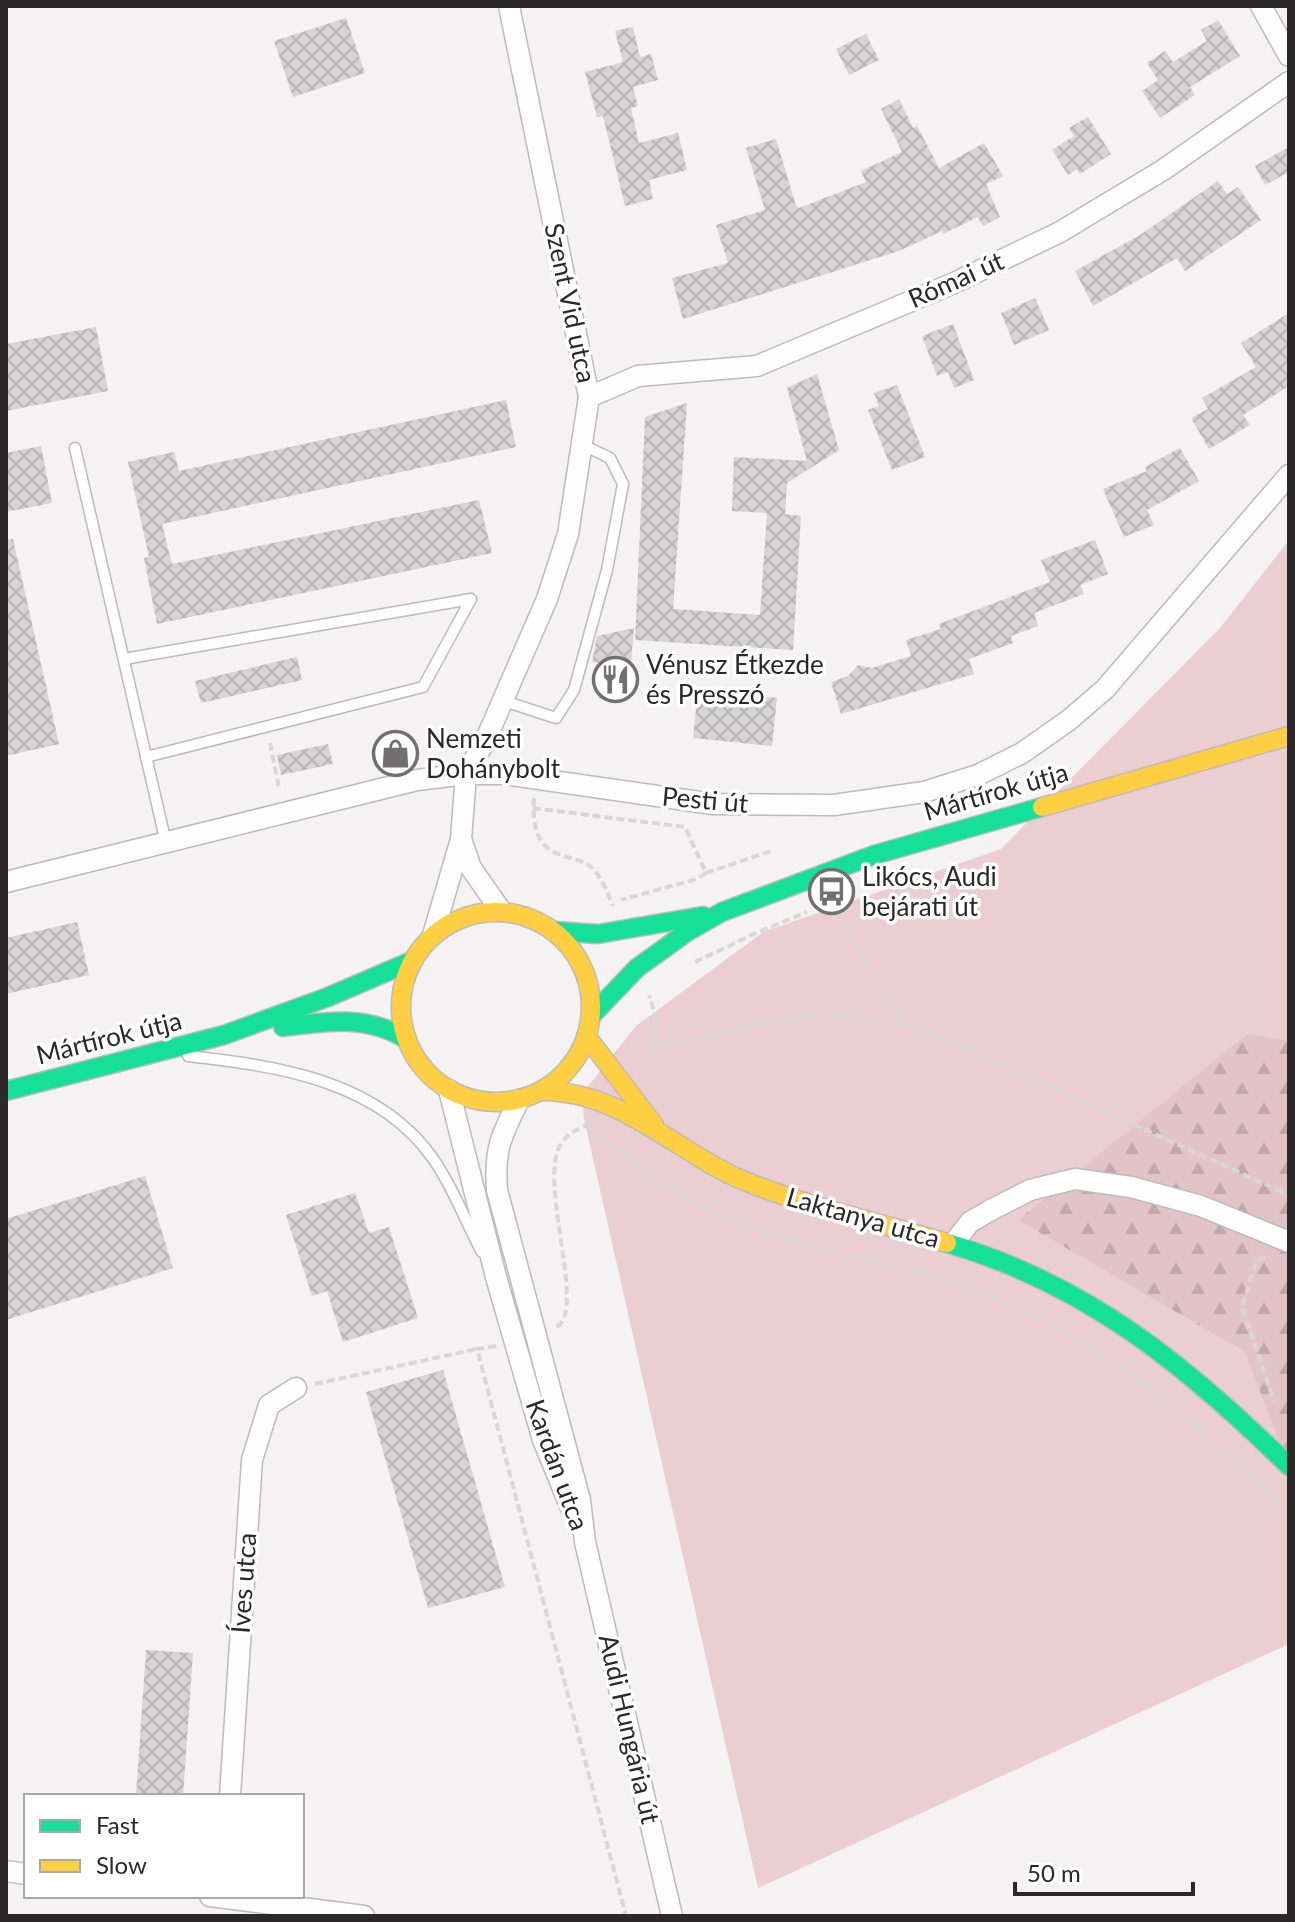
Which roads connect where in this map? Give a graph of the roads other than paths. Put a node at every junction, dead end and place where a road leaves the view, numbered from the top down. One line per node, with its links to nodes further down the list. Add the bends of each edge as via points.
1 (509, 6): 5 (street, Szent Vid utca)
2 (1261, 6): 3 (street)
3 (1289, 56)
4 (1289, 82): 5 (street, Római út, via 1150,178 1060,232 954,283 757,366 638,376)
5 (589, 397): 6 (street, Szent Vid utca)
6 (583, 445): 10 (street, Szent Vid utca, via 568,534 547,599); 10 (lane, via 610,458 623,484 607,570 574,690 556,718)
7 (75, 448): 9 (lane)
8 (1289, 475): 13 (street, Pesti út, via 1105,689 1022,753 978,775 924,792 834,805 713,804 503,774)
9 (124, 659): 12 (lane); 12 (lane, via 471,599 423,687)
10 (501, 700): 13 (street, Szent Vid utca)
11 (1289, 736): 18 (main road, Mártírok útja, via 874,855)
12 (146, 757): 15 (lane)
13 (466, 774): 14 (street); 15 (street, Pesti út, via 417,780)
14 (461, 839): 17 (street, via 471,868); 20 (street)
15 (166, 843): 16 (street, Pesti út)
16 (6, 882)
17 (501, 911): 19 (main road, Mártírok útja); 20 (main road, Mártírok útja, via 453,921)
18 (722, 912): 19 (main road, Mártírok útja, via 598,934); 22 (main road, Mártírok útja, via 637,968)
19 (554, 931): 22 (main road, Mártírok útja, via 579,960)
20 (433, 935): 21 (main road, Mártírok útja)
21 (412, 961): 23 (main road, Mártírok útja); 25 (main road, Mártírok útja, via 401,1008)
22 (591, 1016): 24 (main road, Mártírok útja)
23 (224, 1035): 25 (main road, Mártírok útja, via 340,1020 370,1022); 26 (main road, Mártírok útja)
24 (587, 1037): 29 (main road, Mártírok útja, via 574,1063); 31 (main road, Laktanya utca)
25 (406, 1039): 27 (main road, Mártírok útja, via 423,1069)
26 (154, 1053): 28 (main road, Mártírok útja); 34 (lane, via 260,1064 320,1080 395,1119 432,1157)
27 (449, 1090): 30 (main road, Mártírok útja, via 483,1101); 34 (street, Kardán utca)
28 (6, 1091)
29 (542, 1091): 30 (main road, Mártírok útja); 31 (main road, Laktanya utca, via 582,1094)
30 (519, 1100): 37 (street, Kardán utca, via 499,1140 497,1190 580,1500)
31 (662, 1135): 33 (main road, Laktanya utca, via 704,1162 792,1199)
32 (1288, 1241): 33 (street, Laktanya utca, via 1201,1206 1075,1179 1030,1190 991,1210 970,1222)
33 (953, 1244): 36 (main road, via 1042,1278 1148,1339 1198,1378)
34 (496, 1277): 37 (street, Kardán utca, via 543,1440)
35 (296, 1388): 38 (street, Íves utca, via 269,1405 252,1460)
36 (1289, 1466)
37 (585, 1542): 41 (street, Audi Hungária út)
38 (230, 1794)
39 (231, 1898): 40 (street)
40 (364, 1916)
41 (672, 1916)

